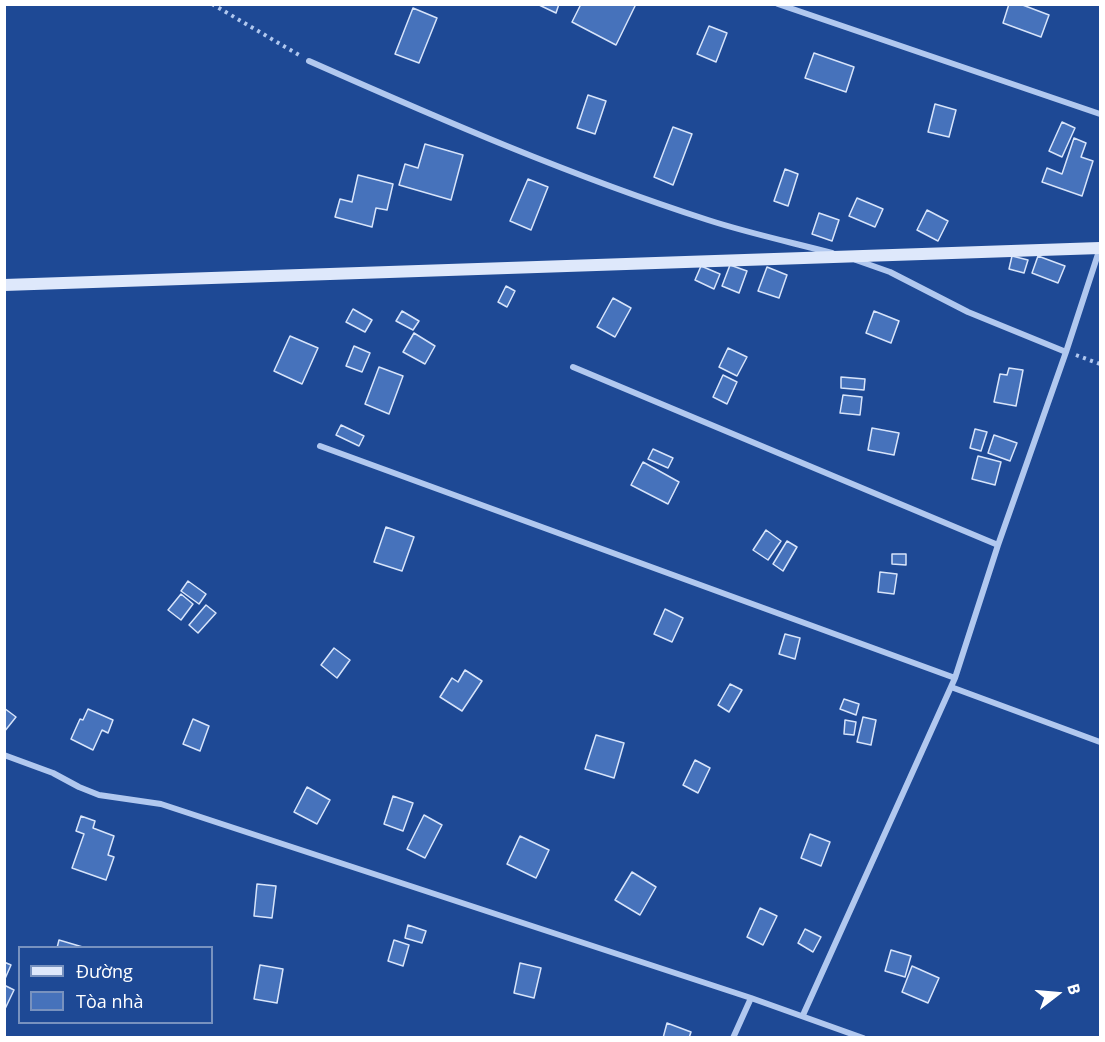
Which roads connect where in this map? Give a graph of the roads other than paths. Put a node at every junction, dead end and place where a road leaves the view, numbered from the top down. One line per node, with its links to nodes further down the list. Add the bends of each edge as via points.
1 (778, 4): 3 (street)
2 (309, 61): 5 (street, via 552,165 708,220)
3 (1101, 114)
4 (1101, 248): 5 (main road); 7 (street)
5 (843, 256): 6 (main road); 7 (street, via 890,272 968,312)
6 (4, 285)
7 (1066, 352): 10 (street)
8 (573, 367): 10 (street)
9 (320, 446): 11 (street)
10 (998, 545): 11 (street)
11 (955, 678): 12 (street)
12 (951, 687): 13 (street); 16 (street)
13 (1101, 742)
14 (4, 755): 15 (street, via 99,795 161,804)
15 (751, 998): 16 (street); 17 (street)
16 (803, 1015): 18 (street)
17 (733, 1038)
18 (863, 1038)

